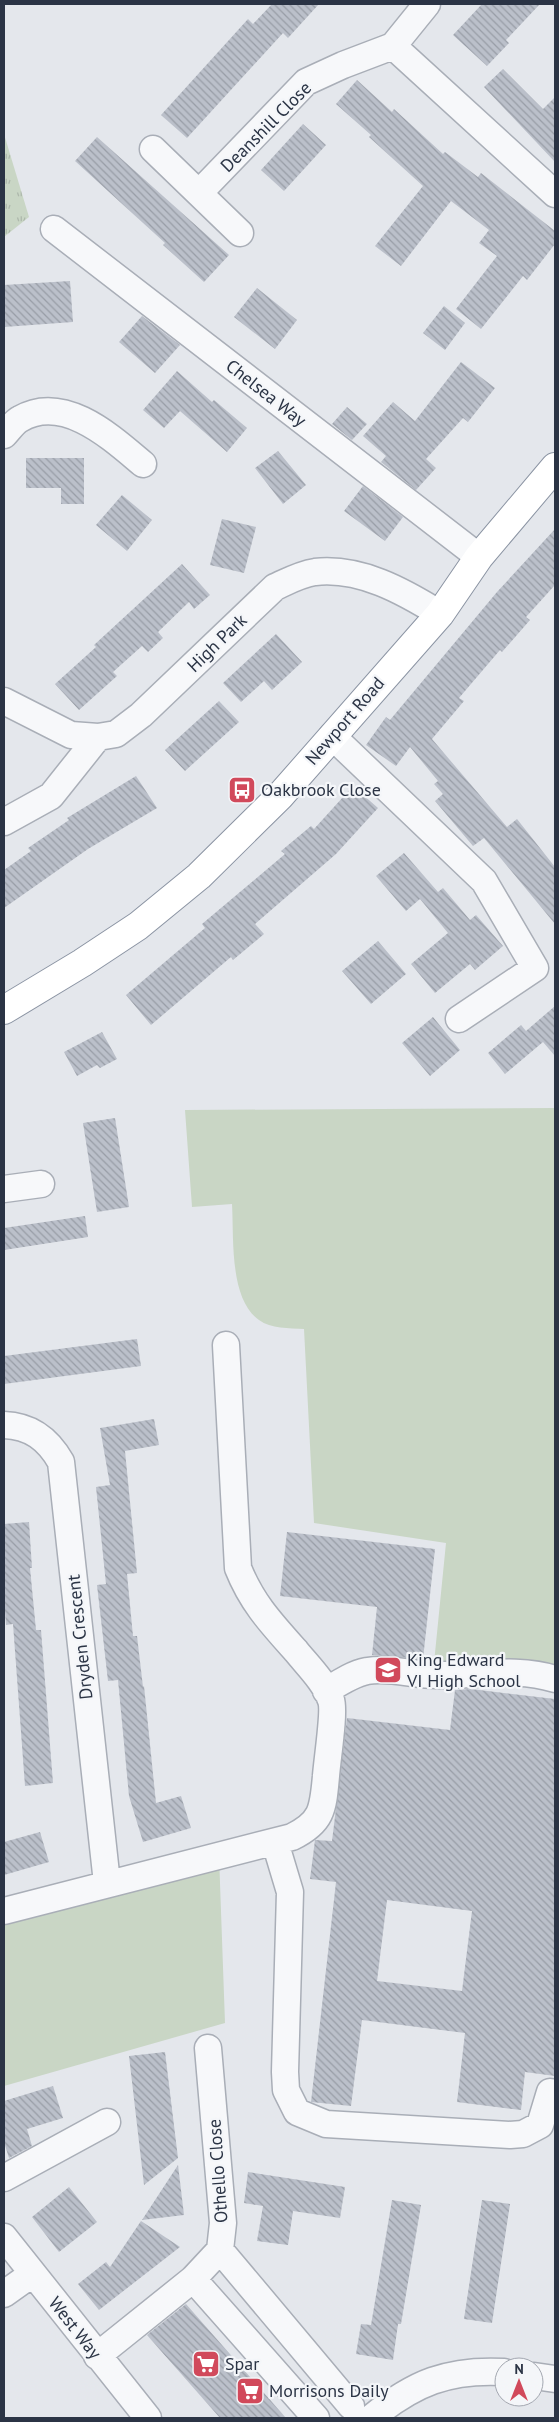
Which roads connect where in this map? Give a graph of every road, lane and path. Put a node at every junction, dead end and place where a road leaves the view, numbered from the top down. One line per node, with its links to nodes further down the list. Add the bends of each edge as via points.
1 (427, 4): 2 (street)
2 (393, 46): 4 (street, Deanshill Close, via 306,82); 5 (street)
3 (153, 149): 4 (street)
4 (200, 194): 7 (street)
5 (555, 194)
6 (54, 230): 11 (street, Chelsea Way)
7 (240, 233)
8 (4, 435): 9 (street, via 20,418 41,412 62,412 105,433)
9 (143, 464)
10 (555, 467): 11 (highway, Newport Road)
11 (479, 557): 12 (highway, Newport Road)
12 (440, 614): 14 (highway, Newport Road); 15 (street, High Park, via 406,593 373,579 315,572 294,578 275,587 141,715 116,734)
13 (4, 701): 15 (street, High Park, via 71,735)
14 (332, 736): 17 (highway, Newport Road, via 280,796 198,876 138,926); 18 (street, via 484,881 535,968)
15 (98, 737): 16 (street, via 51,796)
16 (4, 822)
17 (4, 1010)
18 (459, 1020)
19 (42, 1184): 20 (street)
20 (4, 1189)
21 (226, 1345): 24 (street, via 238,1568 248,1593)
22 (4, 1425): 26 (street, Dryden Crescent, via 21,1426 40,1436 52,1446 61,1462)
23 (555, 1679): 24 (street, via 528,1673 421,1674 384,1669 347,1678)
24 (326, 1691): 25 (street, via 332,1702 324,1796 319,1815 309,1829)
25 (276, 1842): 26 (street); 29 (street, via 290,1892 285,2072 286,2090 297,2112 326,2124 523,2134 540,2125)
26 (107, 1883): 27 (street)
27 (4, 1912)
28 (208, 2048): 33 (street, Othello Close, via 224,2223)
29 (550, 2092)
30 (107, 2122): 31 (street)
31 (4, 2178)
32 (4, 2237): 34 (street, West Way)
33 (220, 2250): 35 (street); 39 (street)
34 (32, 2274): 36 (street); 37 (street, West Way)
35 (193, 2279): 37 (street); 41 (street)
36 (4, 2294)
37 (97, 2356): 40 (street, West Way)
38 (494, 2372): 39 (street, via 463,2374 427,2382)
39 (361, 2412)
40 (148, 2418)
41 (316, 2418)

